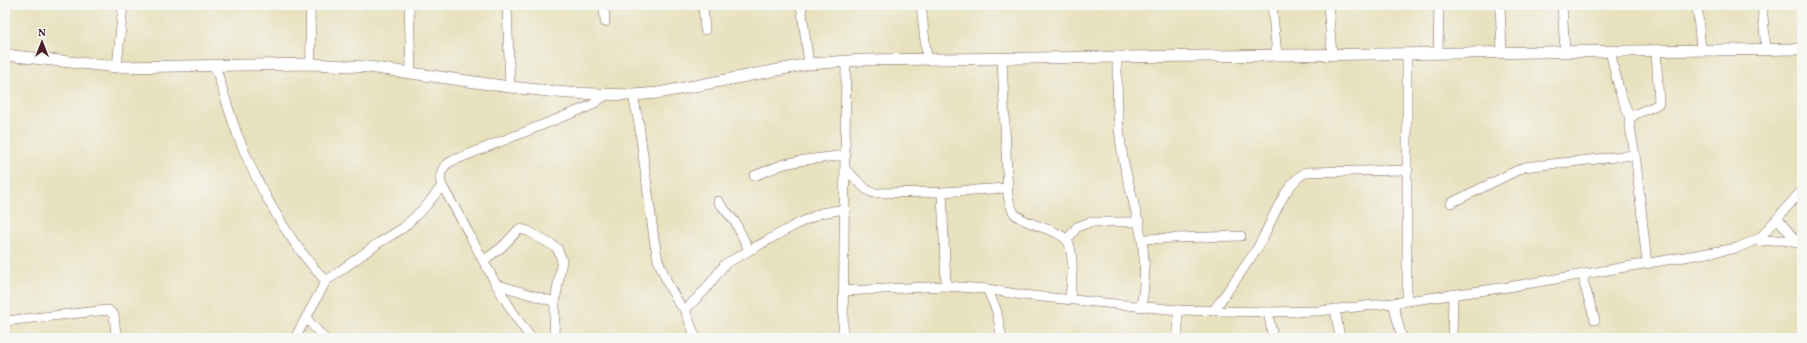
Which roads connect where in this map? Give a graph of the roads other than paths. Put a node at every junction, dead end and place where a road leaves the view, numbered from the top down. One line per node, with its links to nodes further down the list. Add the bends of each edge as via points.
1 (123, 5): 36 (street)
2 (310, 5): 34 (street)
3 (409, 5): 38 (street)
4 (507, 5): 39 (street)
5 (604, 5): 16 (street)
6 (703, 5): 17 (street)
7 (801, 5): 35 (street)
8 (921, 5): 32 (street)
9 (1272, 5): 29 (street)
10 (1328, 5): 26 (street)
11 (1439, 5): 25 (street)
12 (1500, 5): 23 (street)
13 (1562, 5): 24 (street)
14 (1697, 5): 21 (street)
15 (1762, 5): 19 (street)
16 (605, 22)
17 (704, 30)
18 (1802, 48): 19 (street)
19 (1766, 49): 21 (street)
20 (1656, 50): 21 (street); 22 (street); 42 (street, via 1658,103)
21 (1701, 50)
22 (1610, 51): 24 (street); 42 (street, via 1620,93)
23 (1502, 52): 24 (street); 25 (street)
24 (1565, 52)
25 (1438, 53): 27 (street)
26 (1332, 54): 27 (street); 29 (street)
27 (1407, 54): 46 (street)
28 (5, 55): 36 (street)
29 (1277, 55): 30 (street)
30 (1117, 56): 31 (street); 56 (street, via 1124,162)
31 (1002, 58): 32 (street); 49 (street)
32 (927, 60): 33 (street)
33 (846, 61): 35 (street); 44 (street)
34 (311, 64): 37 (street); 38 (street)
35 (809, 64): 41 (street, via 664,92)
36 (117, 66): 37 (street)
37 (212, 66): 66 (street, via 237,135 260,187 304,256)
38 (410, 72): 39 (street)
39 (510, 87): 40 (street)
40 (608, 94): 41 (street); 48 (street, via 590,106 452,160 442,168)
41 (633, 95): 78 (street, via 658,260 668,284)
42 (1630, 118): 43 (street)
43 (1634, 154): 53 (street, via 1524,167); 64 (street)
44 (846, 155): 45 (street); 47 (street, via 784,164)
45 (846, 170): 51 (street, via 870,192); 54 (street)
46 (1408, 170): 73 (street); 80 (street, via 1301,174 1282,201 1257,249)
47 (754, 176)
48 (442, 186): 63 (street); 66 (street, via 403,228)
49 (1007, 188): 51 (street); 59 (street, via 1014,212 1031,224)
50 (1802, 190): 55 (street)
51 (942, 192): 68 (street)
52 (718, 201): 62 (street, via 735,222)
53 (1451, 203)
54 (845, 209): 62 (street, via 821,213); 70 (street)
55 (1778, 219): 60 (street); 61 (street)
56 (1140, 222): 58 (street); 59 (street, via 1090,222 1077,227)
57 (1241, 236): 58 (street)
58 (1143, 239): 76 (street, via 1145,276)
59 (1068, 240): 72 (street, via 1072,266)
60 (1757, 241): 61 (street, via 1784,240); 64 (street, via 1737,248)
61 (1799, 243)
62 (749, 250): 78 (street, via 722,267 705,290)
63 (483, 261): 67 (street); 74 (street, via 502,247 518,230 528,231 558,248 562,260)
64 (1647, 264): 65 (street)
65 (1584, 274): 71 (street); 83 (street, via 1584,284)
66 (326, 281): 82 (street)
67 (495, 284): 74 (street); 88 (street)
68 (946, 286): 69 (street); 70 (street)
69 (987, 289): 72 (street); 92 (street, via 996,309)
70 (844, 291): 91 (street)
71 (1453, 294): 73 (street); 97 (street)
72 (1070, 300): 76 (street)
73 (1407, 301): 75 (street)
74 (555, 302): 89 (street)
75 (1393, 303): 77 (street); 96 (street)
76 (1141, 307): 79 (street)
77 (1335, 309): 81 (street); 95 (street)
78 (685, 310): 90 (street)
79 (1178, 310): 80 (street); 93 (street)
80 (1213, 311): 81 (street)
81 (1268, 312): 94 (street)
82 (306, 318): 86 (street); 87 (street)
83 (1595, 320)
84 (5, 321): 85 (street, via 108,310 114,315)
85 (115, 338)
86 (294, 338)
87 (324, 338)
88 (531, 338)
89 (554, 338)
90 (696, 338)
91 (843, 338)
92 (1002, 338)
93 (1178, 338)
94 (1273, 338)
95 (1340, 338)
96 (1402, 338)
97 (1452, 338)

